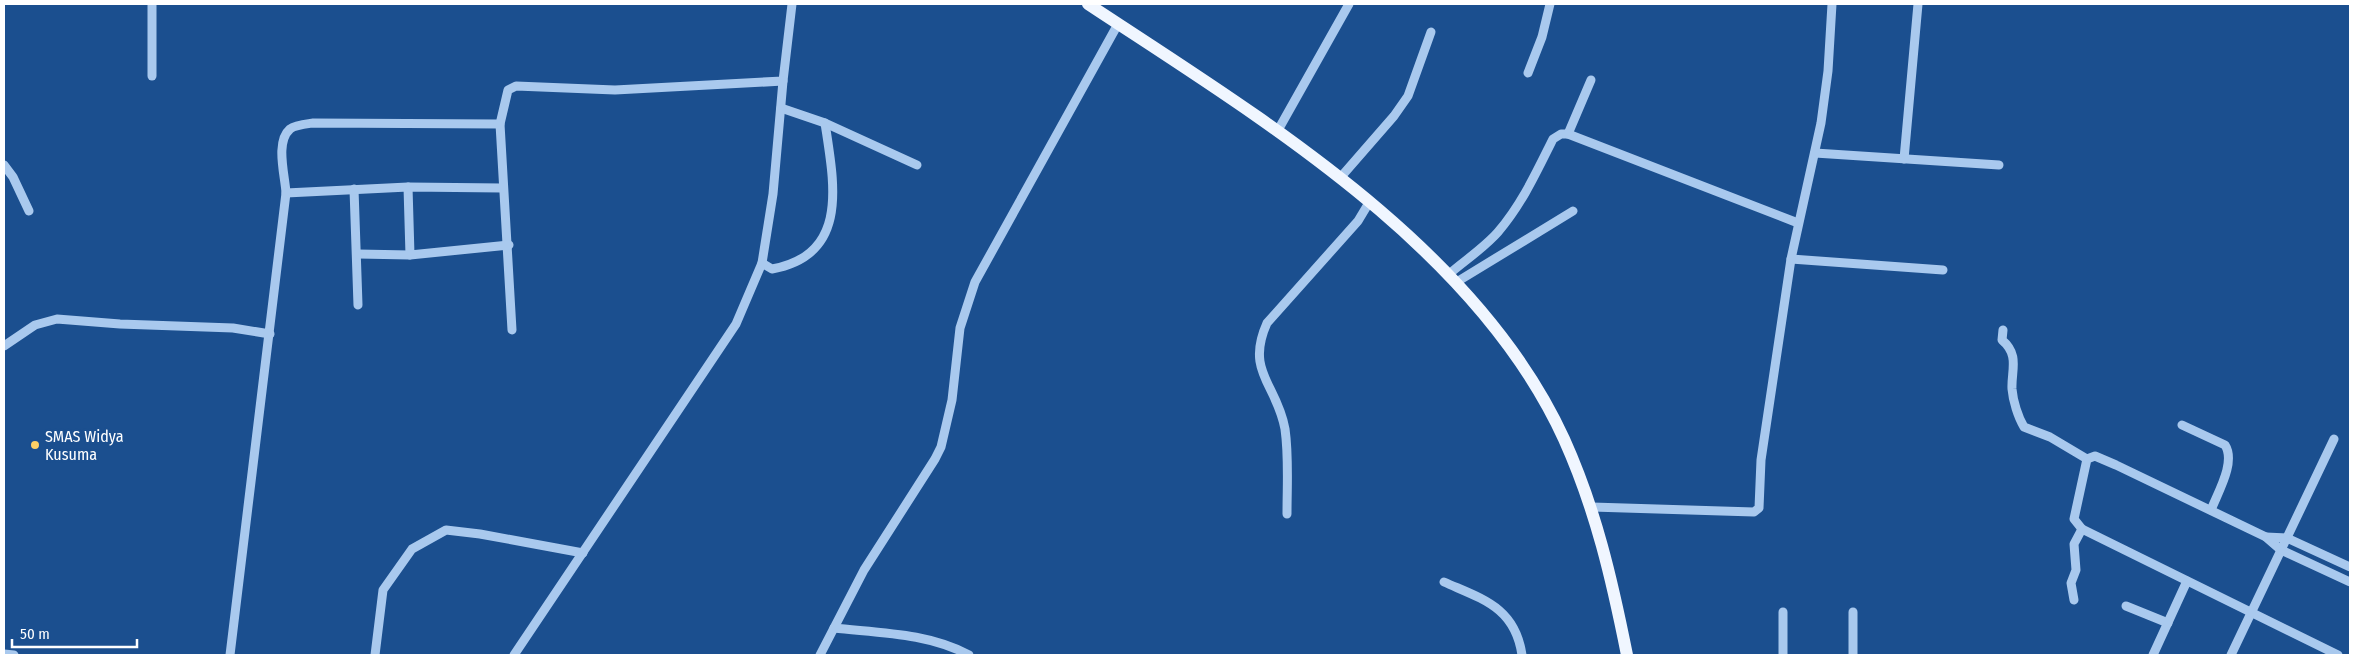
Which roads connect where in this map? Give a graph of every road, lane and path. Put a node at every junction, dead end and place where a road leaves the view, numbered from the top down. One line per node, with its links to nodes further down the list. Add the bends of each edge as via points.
1 (152, 4): 11 (street)
2 (792, 4): 13 (street)
3 (1088, 4): 8 (main road)
4 (1349, 4): 17 (street)
5 (1550, 4): 10 (street)
6 (1832, 4): 19 (street, via 1828,72)
7 (1918, 4): 20 (street)
8 (1118, 24): 17 (main road); 66 (street, via 975,282 960,328 952,400 941,447 864,570)
9 (1431, 32): 24 (street, via 1408,96)
10 (1528, 73)
11 (152, 76)
12 (1591, 80): 18 (street)
13 (783, 82): 14 (street); 16 (street, via 614,90 516,86 508,90)
14 (781, 108): 15 (street); 37 (street, via 773,194)
15 (825, 123): 22 (street); 37 (street, via 833,174 830,222 822,242 794,264 772,269)
16 (500, 124): 26 (street); 28 (street, via 312,123 291,128 282,143)
17 (1277, 132): 24 (main road)
18 (1568, 134): 32 (street); 39 (street, via 1553,139 1524,196 1496,234)
19 (1815, 153): 20 (street); 32 (street)
20 (1904, 159): 23 (street)
21 (4, 165): 30 (street)
22 (917, 165)
23 (1998, 165)
24 (1340, 178): 29 (main road)
25 (408, 188): 26 (street); 27 (street); 35 (street)
26 (502, 188): 33 (street)
27 (354, 189): 28 (street); 34 (street)
28 (286, 193): 43 (street)
29 (1370, 201): 39 (main road); 50 (street, via 1358,221 1272,317 1260,340 1261,370 1280,407 1284,428)
30 (29, 211)
31 (1572, 211): 39 (street)
32 (1798, 223): 36 (street)
33 (508, 245): 35 (street); 41 (street)
34 (358, 254): 35 (street); 40 (street)
35 (410, 255)
36 (1791, 259): 38 (street); 48 (street, via 1761,460 1759,508 1754,512)
37 (762, 263): 55 (street, via 736,324)
38 (1943, 270)
39 (1452, 279): 48 (main road, via 1512,350 1537,389 1564,438)
40 (358, 304)
41 (512, 330)
42 (2003, 330): 47 (street, via 2002,340 2014,362 2012,389 2024,427 2050,437)
43 (270, 334): 44 (street, via 233,328 57,319 35,325); 69 (street)
44 (4, 346)
45 (2182, 425): 49 (street, via 2225,445 2229,451 2229,461)
46 (2334, 439): 53 (street)
47 (2087, 459): 49 (street, via 2095,456 2107,460); 51 (street, via 2074,519)
48 (1592, 507): 75 (main road, via 1610,570)
49 (2211, 510): 52 (street)
50 (1287, 514)
51 (2082, 529): 57 (street); 60 (street, via 2074,544 2076,570 2071,582)
52 (2266, 537): 53 (street); 54 (street)
53 (2287, 538): 54 (street); 56 (street)
54 (2281, 550): 59 (street); 64 (street)
55 (583, 553): 70 (street, via 446,530 412,549 383,590); 71 (street)
56 (2350, 567)
57 (2187, 581): 64 (street); 65 (street)
58 (1444, 582): 74 (street, via 1494,605 1511,623)
59 (2350, 582)
60 (2074, 600)
61 (2126, 606): 65 (street)
62 (1783, 612): 76 (street)
63 (1853, 612): 77 (street)
64 (2251, 613): 79 (street); 80 (street)
65 (2168, 623): 78 (street)
66 (834, 628): 72 (street); 73 (street, via 943,642)
67 (4, 654): 68 (street)
68 (14, 655)
69 (230, 655)
70 (375, 655)
71 (514, 655)
72 (820, 655)
73 (970, 655)
74 (1522, 655)
75 (1627, 655)
76 (1783, 655)
77 (1853, 655)
78 (2153, 655)
79 (2231, 655)
80 (2338, 655)

